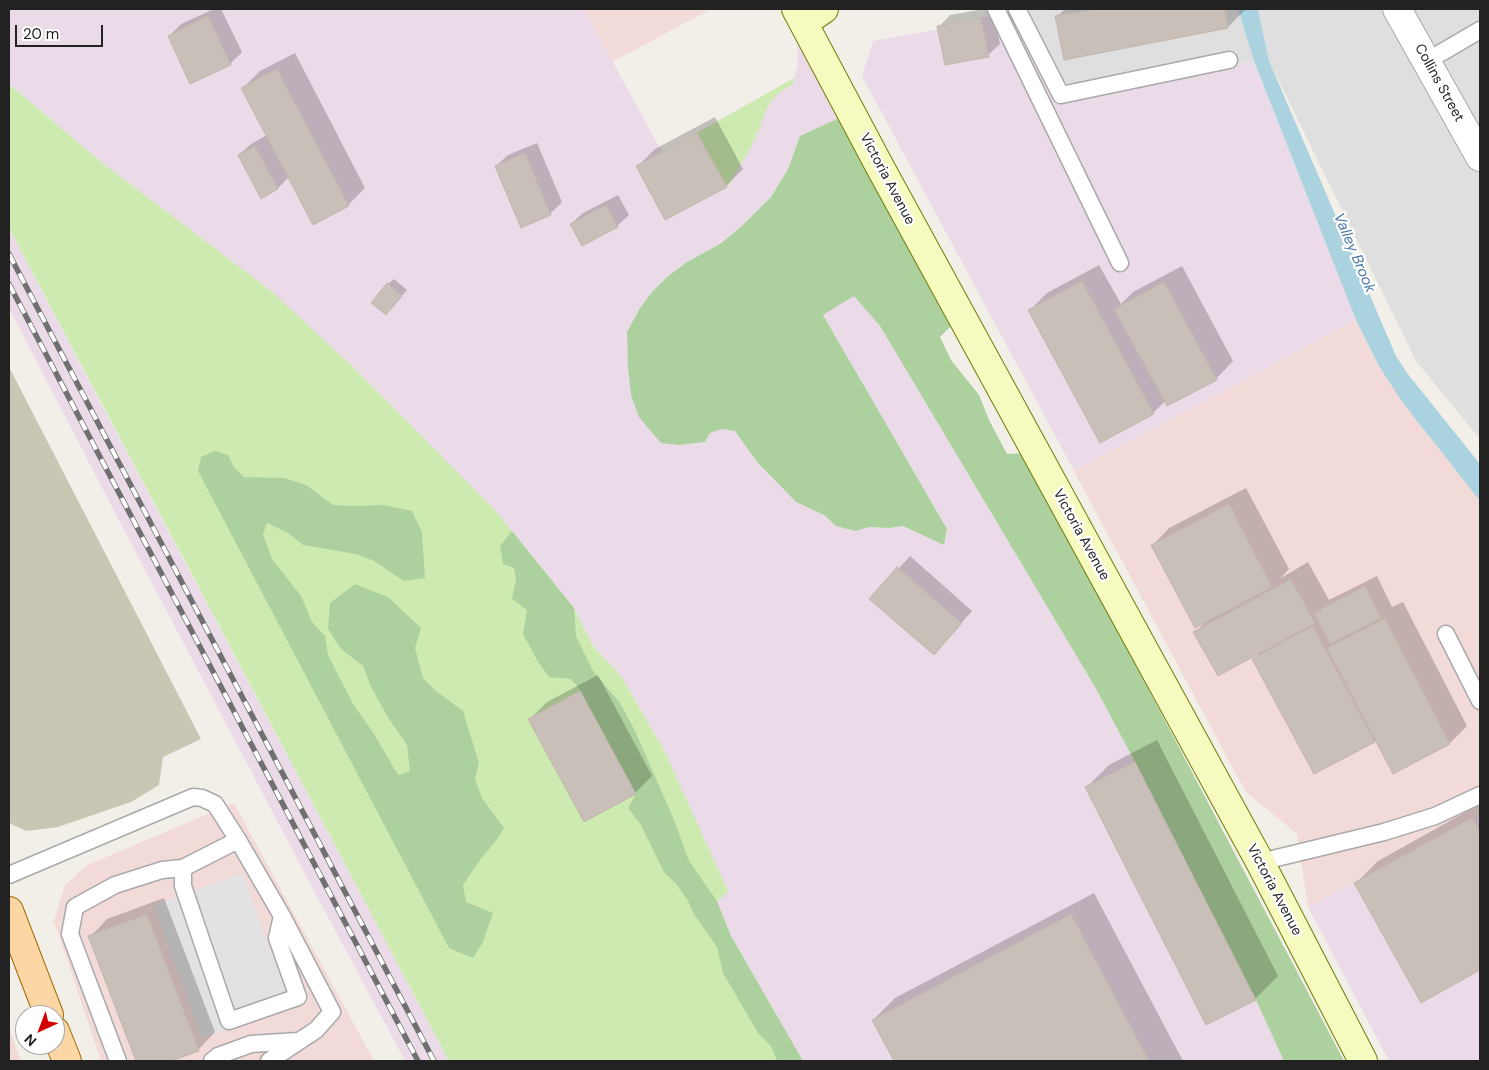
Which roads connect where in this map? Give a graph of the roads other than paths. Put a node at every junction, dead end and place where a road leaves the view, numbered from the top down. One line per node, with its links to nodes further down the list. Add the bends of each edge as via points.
1 (996, 9): 9 (lane)
2 (1017, 9): 6 (lane, via 1061,95)
3 (1397, 9): 7 (street, Collins Street)
4 (808, 13): 14 (street, Victoria Avenue, via 885,175)
5 (1480, 30): 7 (lane)
6 (1229, 60)
7 (1427, 60): 8 (street, Collins Street)
8 (1480, 157)
9 (1120, 263)
10 (1446, 634): 11 (lane)
11 (1480, 701)
12 (1480, 794): 14 (lane, via 1434,816 1384,832)
13 (238, 840): 15 (lane); 16 (lane, via 215,804 193,797); 18 (lane)
14 (1260, 862): 24 (street, Victoria Avenue)
15 (183, 868): 18 (lane, via 183,886 229,1021 298,997 278,938); 21 (lane, via 162,870 115,885 75,907 70,934)
16 (9, 875)
17 (9, 911): 19 (main road)
18 (282, 916): 20 (lane, via 332,1012 316,1030)
19 (45, 1005)
20 (300, 1041): 22 (lane, via 251,1044); 23 (lane)
21 (118, 1061)
22 (212, 1061)
23 (270, 1061)
24 (1363, 1061)

